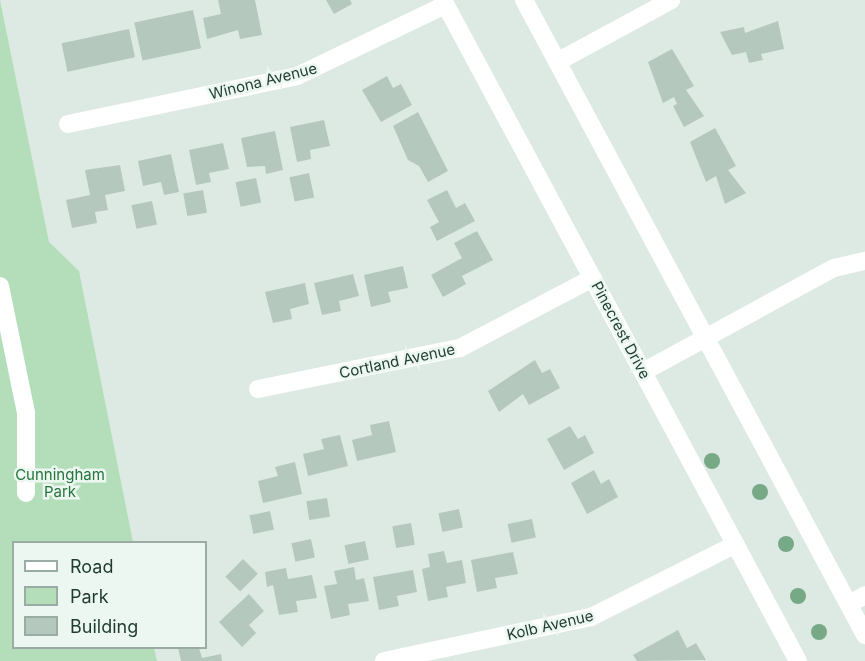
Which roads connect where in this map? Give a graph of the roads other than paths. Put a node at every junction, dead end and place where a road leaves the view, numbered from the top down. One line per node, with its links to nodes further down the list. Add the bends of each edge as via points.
1 (524, 0): 4 (street)
2 (671, 0): 4 (street)
3 (444, 2): 5 (street, Winona Avenue, via 297,76); 7 (street, Pinecrest Drive)
4 (557, 62): 9 (street)
5 (68, 124)
6 (865, 261): 9 (street, via 834,268)
7 (593, 278): 10 (street, Pinecrest Drive); 11 (street, Cortland Avenue, via 460,348)
8 (0, 286): 12 (street, via 26,413)
9 (705, 338): 10 (street); 15 (street)
10 (643, 372): 13 (street, Pinecrest Drive)
11 (258, 389)
12 (26, 493)
13 (736, 544): 17 (street, Kolb Avenue, via 591,617); 18 (street, Pinecrest Drive)
14 (865, 595): 15 (street)
15 (849, 604): 16 (street)
16 (865, 635)
17 (384, 661)
18 (798, 661)

